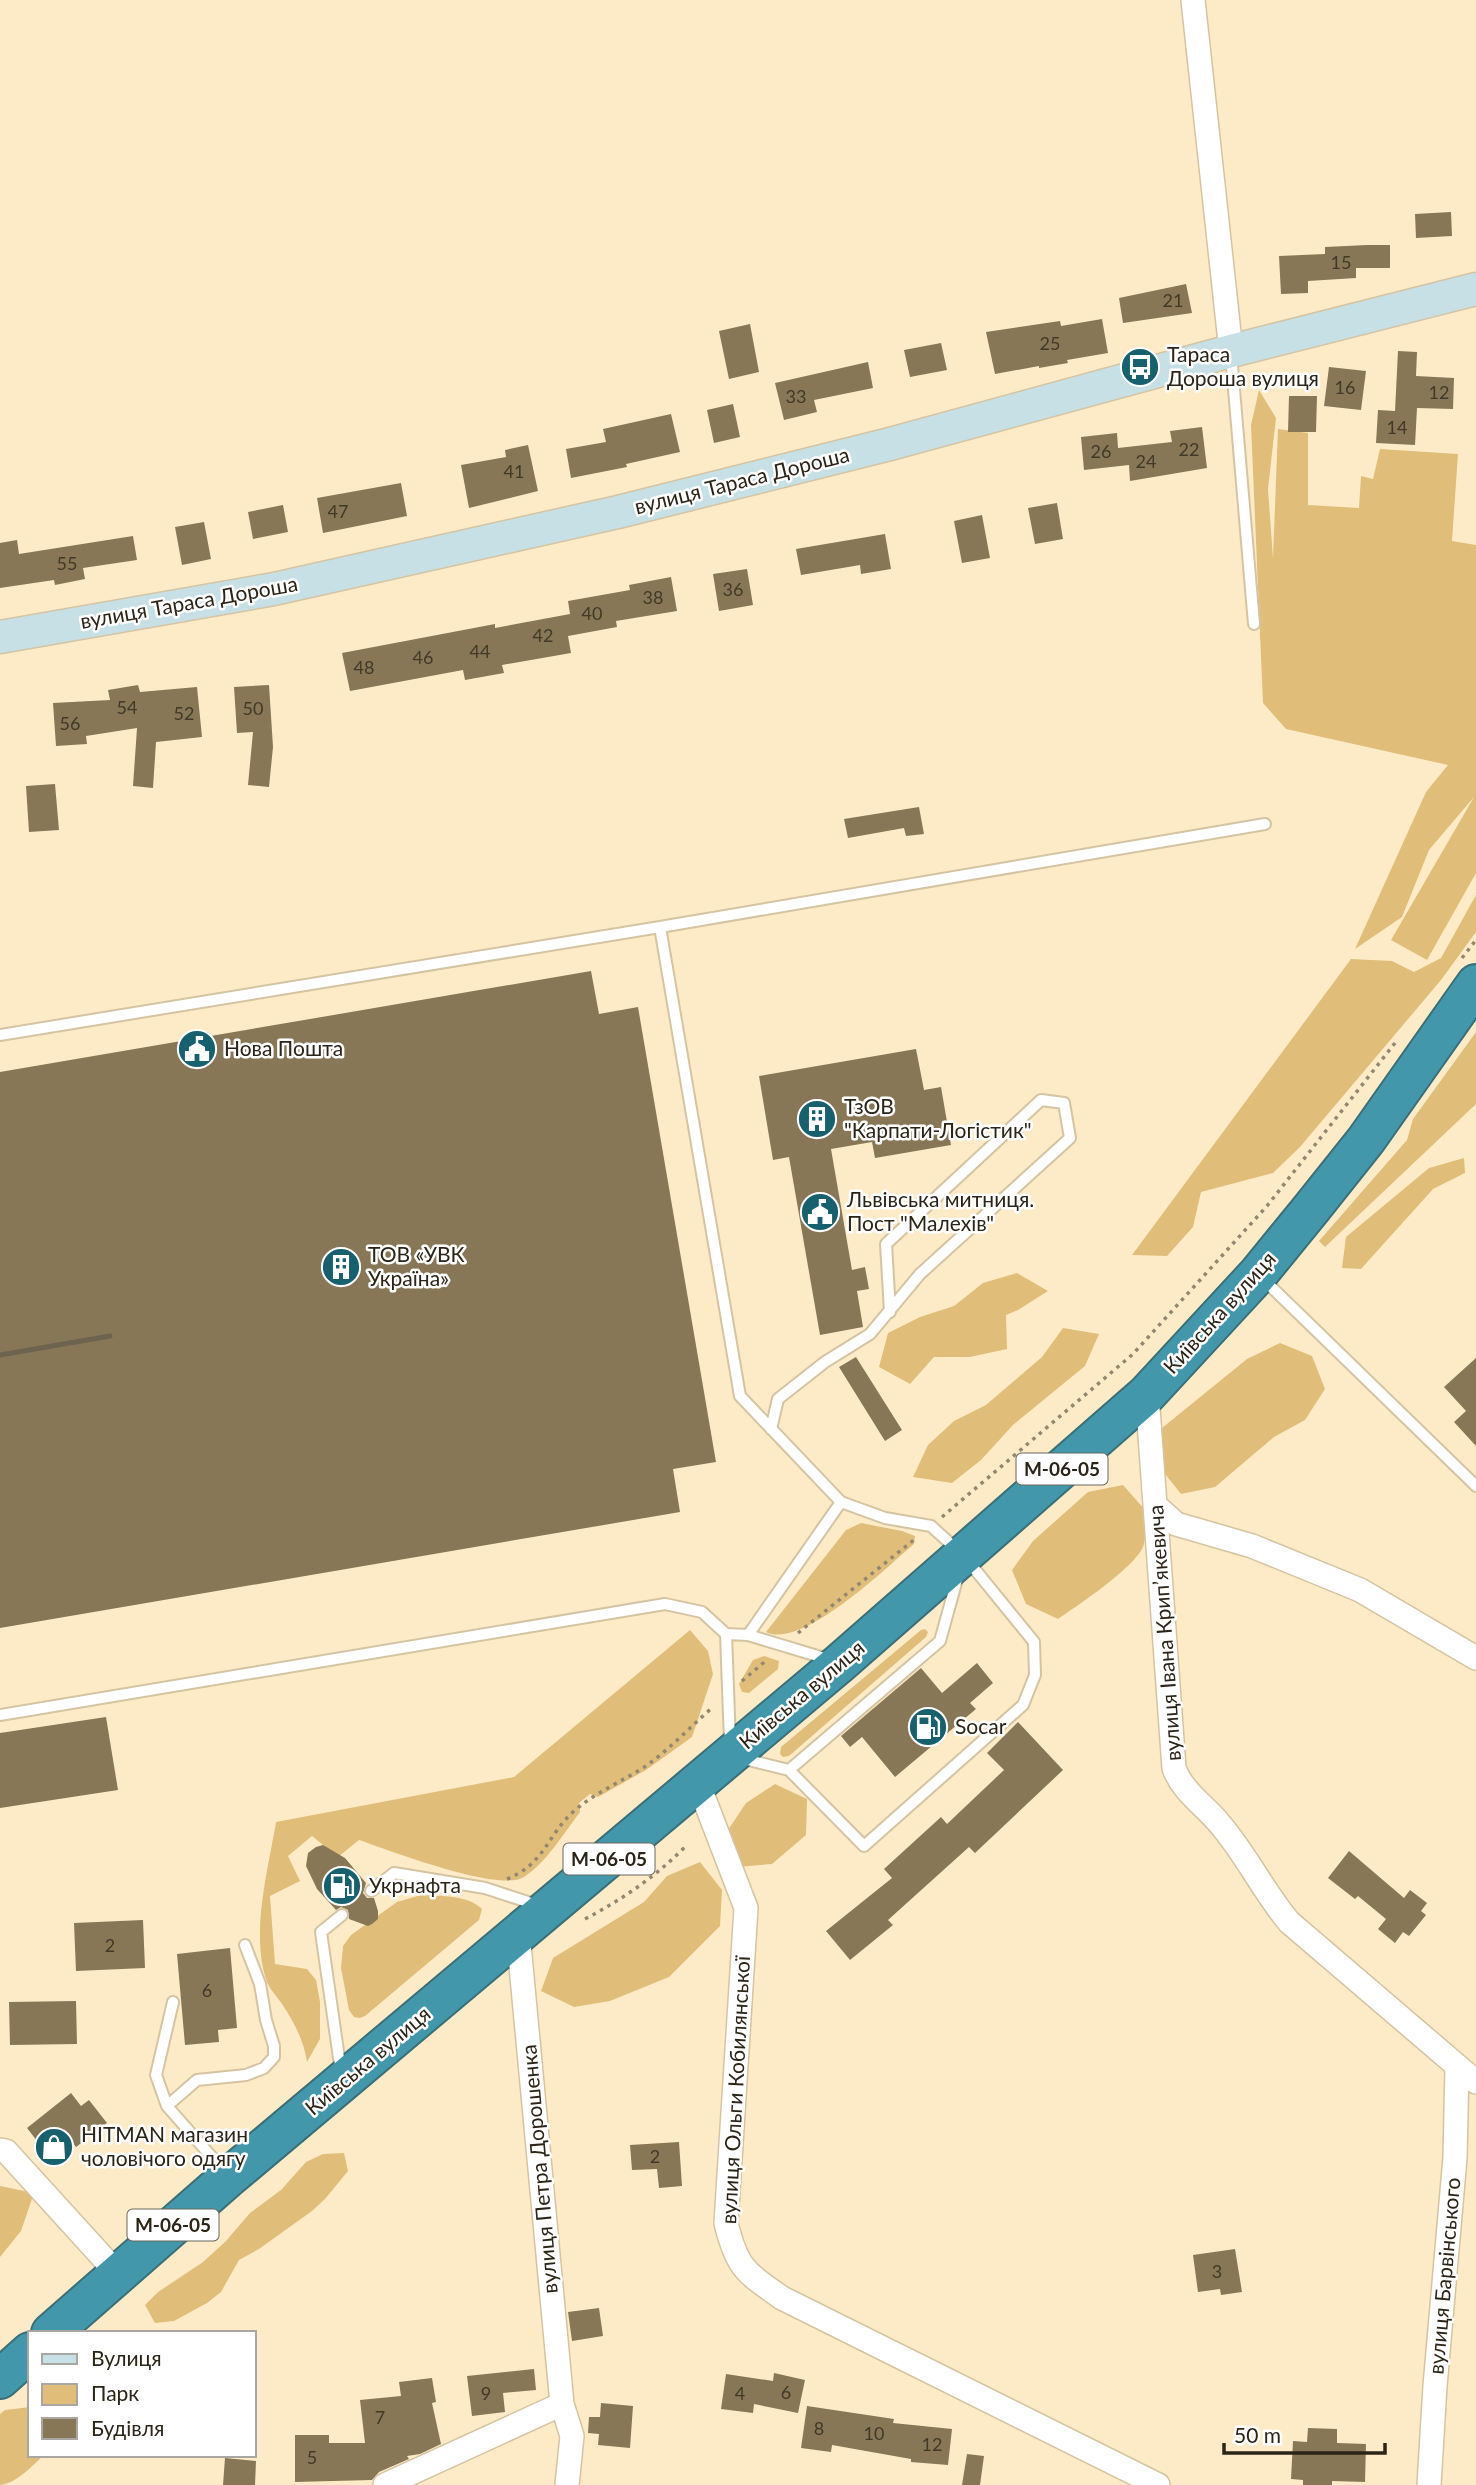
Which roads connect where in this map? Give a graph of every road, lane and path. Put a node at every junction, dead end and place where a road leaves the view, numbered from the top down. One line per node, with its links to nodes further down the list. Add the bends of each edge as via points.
1 (1194, 0): 3 (street)
2 (1476, 289): 3 (street, вулиця Тараса Дороша)
3 (1231, 351): 4 (lane); 5 (street, вулиця Тараса Дороша, via 618,512 274,589)
4 (1254, 624)
5 (0, 637)
6 (1265, 824): 7 (lane)
7 (660, 927): 10 (lane); 15 (lane, via 740,1396)
8 (1476, 940): 9 (path)
9 (1468, 973): 12 (highway, Київська вулиця / М-06-05, via 1366,1140)
10 (0, 1035)
11 (1401, 1036): 19 (path, via 1268,1206 1133,1354)
12 (1258, 1274): 14 (highway, Київська вулиця / М-06-05); 16 (lane)
13 (890, 1312): 13 (lane, via 920,1274 1070,1138 1064,1103 1041,1100 886,1244); 15 (lane, via 870,1334 778,1399)
14 (1147, 1394): 18 (street, вулиця Івана Крипʼякевича); 20 (highway, Київська вулиця / М-06-05)
15 (771, 1429): 17 (lane)
16 (1476, 1486)
17 (841, 1502): 19 (lane, via 885,1518); 22 (lane)
18 (1155, 1505): 24 (street, via 1177,1524 1252,1546 1360,1590); 39 (street, вулиця Івана Крипʼякевича, via 1178,1780 1219,1823 1289,1922)
19 (931, 1526): 20 (lane); 23 (path)
20 (964, 1556): 25 (highway, Київська вулиця / М-06-05); 29 (lane, via 940,1641); 29 (lane, via 1034,1642 1035,1675 1023,1705 864,1846)
21 (726, 1634): 22 (lane); 26 (lane); 27 (lane, via 702,1612 665,1604)
22 (748, 1636): 23 (lane)
23 (782, 1646): 25 (lane); 26 (path)
24 (1476, 1658)
25 (840, 1663): 28 (highway, Київська вулиця / М-06-05)
26 (728, 1694): 28 (lane); 32 (path, via 652,1761 572,1813 529,1868)
27 (0, 1715)
28 (730, 1756): 29 (lane); 30 (highway, Київська вулиця / М-06-05)
29 (789, 1770)
30 (698, 1783): 35 (highway, Київська вулиця / М-06-05); 52 (street, вулиця Ольги Кобилянської, via 746,1908 726,2223 733,2252 748,2274 782,2298)
31 (685, 1847): 35 (path, via 631,1894)
32 (485, 1888): 33 (lane, via 394,1873); 35 (lane)
33 (371, 1891)
34 (342, 1915): 40 (lane, via 321,1932)
35 (564, 1915): 36 (highway, Київська вулиця / М-06-05)
36 (518, 1934): 40 (highway, Київська вулиця / М-06-05); 49 (street, вулиця Петра Дорошенка)
37 (245, 1945): 42 (lane, via 260,1984 274,2057 264,2068 246,2075 197,2080)
38 (173, 2002): 42 (lane, via 156,2075)
39 (1457, 2067): 41 (street, вулиця Івана Крипʼякевича); 53 (street, вулиця Барвінського, via 1455,2158)
40 (343, 2082): 44 (highway, Київська вулиця / М-06-05)
41 (1476, 2082)
42 (167, 2106): 44 (lane)
43 (0, 2150): 45 (street, via 6,2151)
44 (229, 2177): 45 (highway, Київська вулиця / М-06-05)
45 (117, 2273): 46 (highway, Київська вулиця / М-06-05)
46 (53, 2331)
47 (28, 2354): 48 (highway)
48 (0, 2379)
49 (562, 2404): 50 (street); 51 (street, вулиця Петра Дорошенка, via 572,2436)
50 (385, 2485)
51 (567, 2485)
52 (1158, 2485)
53 (1429, 2485)

